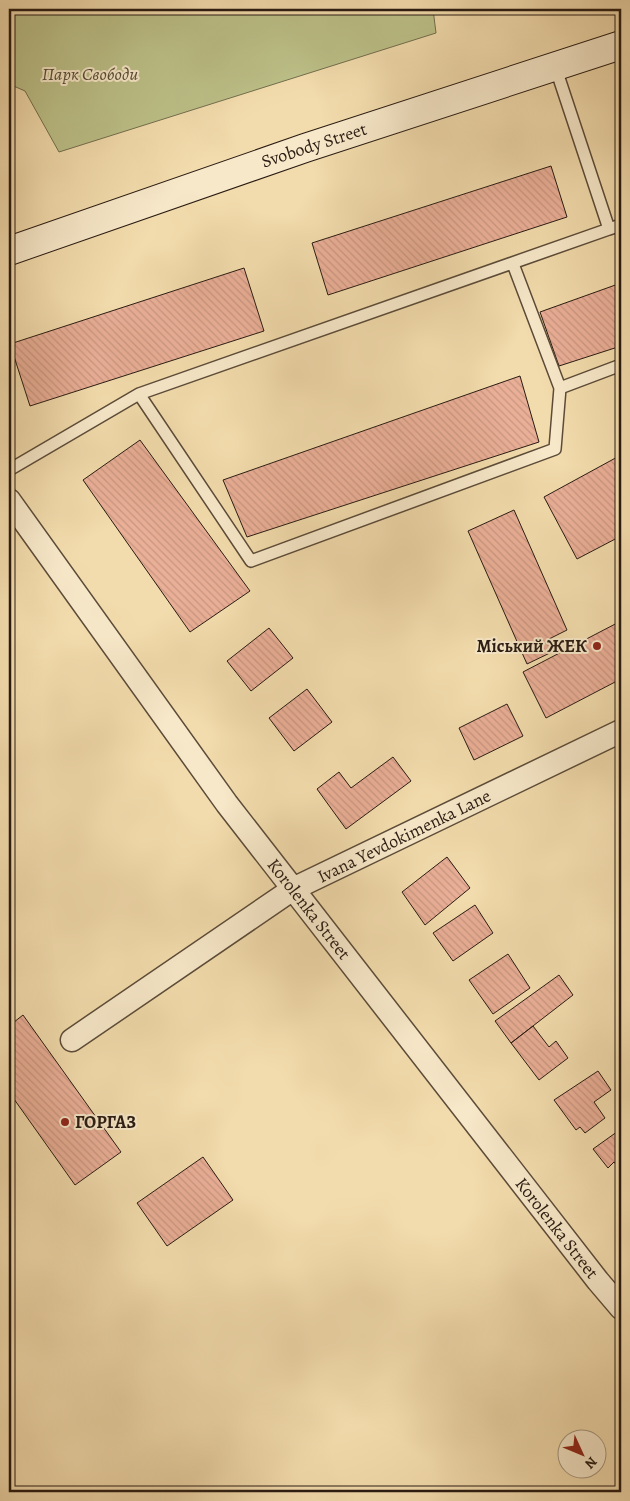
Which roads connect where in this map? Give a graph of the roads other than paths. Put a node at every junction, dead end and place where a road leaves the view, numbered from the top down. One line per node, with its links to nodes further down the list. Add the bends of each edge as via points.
1 (621, 45): 2 (main road, Svobody Street)
2 (555, 66): 4 (lane); 5 (main road, Svobody Street, via 305,148)
3 (621, 225): 4 (lane)
4 (609, 229): 6 (lane)
5 (9, 251)
6 (513, 264): 8 (lane); 9 (lane)
7 (621, 365): 8 (lane)
8 (560, 388): 9 (lane, via 555,448 251,561)
9 (139, 394): 10 (lane)
10 (9, 470)
11 (9, 500): 13 (street, Korolenka Street, via 227,804)
12 (621, 731): 13 (street, Ivana Yevdokimenka Lane)
13 (293, 889): 14 (street, Ivana Yevdokimenka Lane); 15 (street, Korolenka Street)
14 (72, 1040)
15 (621, 1308)

